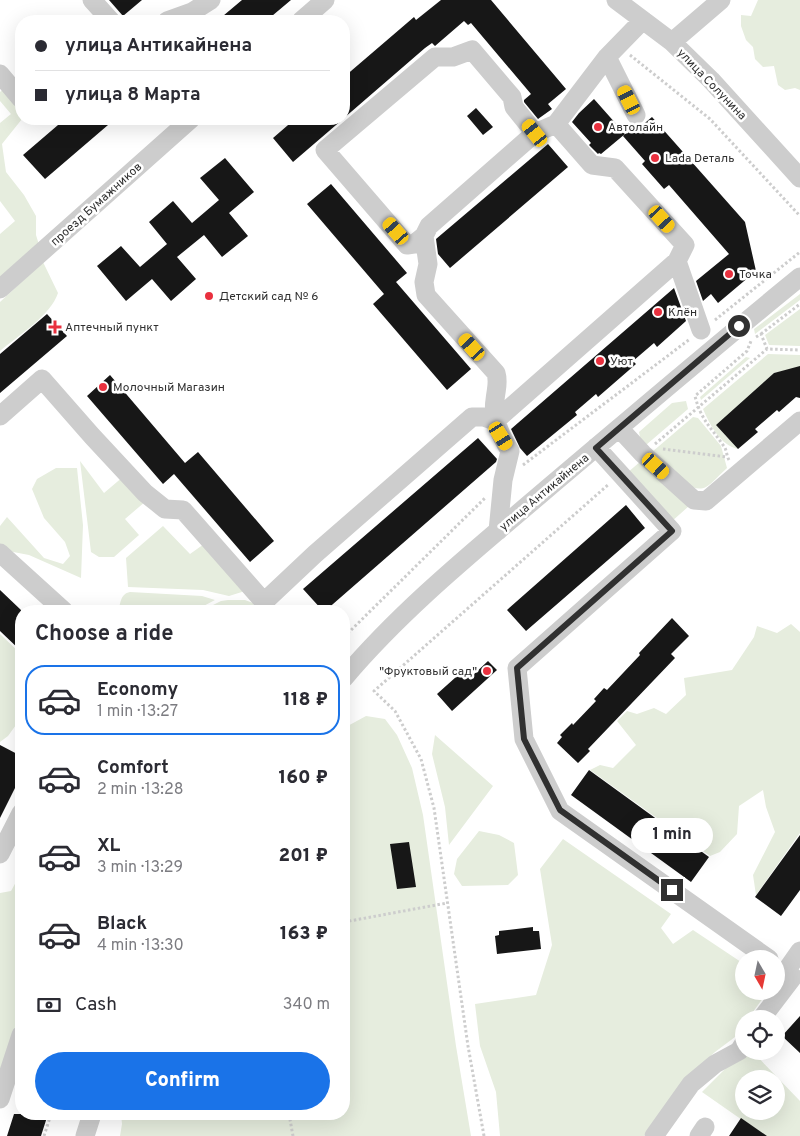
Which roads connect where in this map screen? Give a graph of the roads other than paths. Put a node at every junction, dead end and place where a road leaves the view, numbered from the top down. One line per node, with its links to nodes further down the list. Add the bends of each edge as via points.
1 (92, 0): 6 (street)
2 (210, 0): 7 (street)
3 (325, 0): 8 (street)
4 (616, 0): 9 (street, улица Солунина)
5 (721, 0): 10 (street)
6 (105, 15)
7 (184, 15)
8 (308, 15)
9 (643, 20): 10 (street, улица Солунина); 11 (street)
10 (672, 42): 18 (street, улица Солунина)
11 (612, 51): 14 (street); 15 (street)
12 (0, 74): 13 (street)
13 (15, 92)
14 (636, 115)
15 (556, 124): 17 (street); 20 (street, via 592,164 615,168 685,245)
16 (184, 125): 22 (street, проезд Бумажников)
17 (535, 133): 19 (street, via 429,226); 19 (street, via 514,108 512,97 472,50 452,57 435,57 325,150 407,244 414,244)
18 (800, 178)
19 (424, 236): 25 (street, via 428,264 424,282 426,295 496,372)
20 (677, 261): 23 (street); 25 (street)
21 (800, 276): 27 (street, улица Антикайнена)
22 (0, 289)
23 (701, 330)
24 (0, 416): 34 (street, via 42,379 146,493 165,509 183,510)
25 (495, 421): 29 (street, via 510,451); 35 (street, via 472,417 315,554)
26 (800, 421): 27 (street, via 706,501 694,500)
27 (619, 428): 28 (street, улица Антикайнена)
28 (596, 448): 30 (street, улица Антикайнена); 39 (street, via 672,531 517,668 524,739 560,810)
29 (503, 480): 30 (street); 31 (street)
30 (526, 507): 31 (street, улица Антикайнена)
31 (498, 531): 36 (street, улица Антикайнена, via 392,625)
32 (0, 553): 33 (street)
33 (57, 605)
34 (262, 605)
35 (266, 605)
36 (350, 671)
37 (15, 825): 38 (street)
38 (0, 854)
39 (756, 950)
40 (800, 951): 41 (street)
41 (789, 974): 42 (street)
42 (767, 1010)
43 (15, 1053): 45 (street)
44 (735, 1053): 48 (street, via 715,1064 692,1084)
45 (0, 1099)
46 (90, 1120): 47 (street)
47 (85, 1136)
48 (654, 1136)

